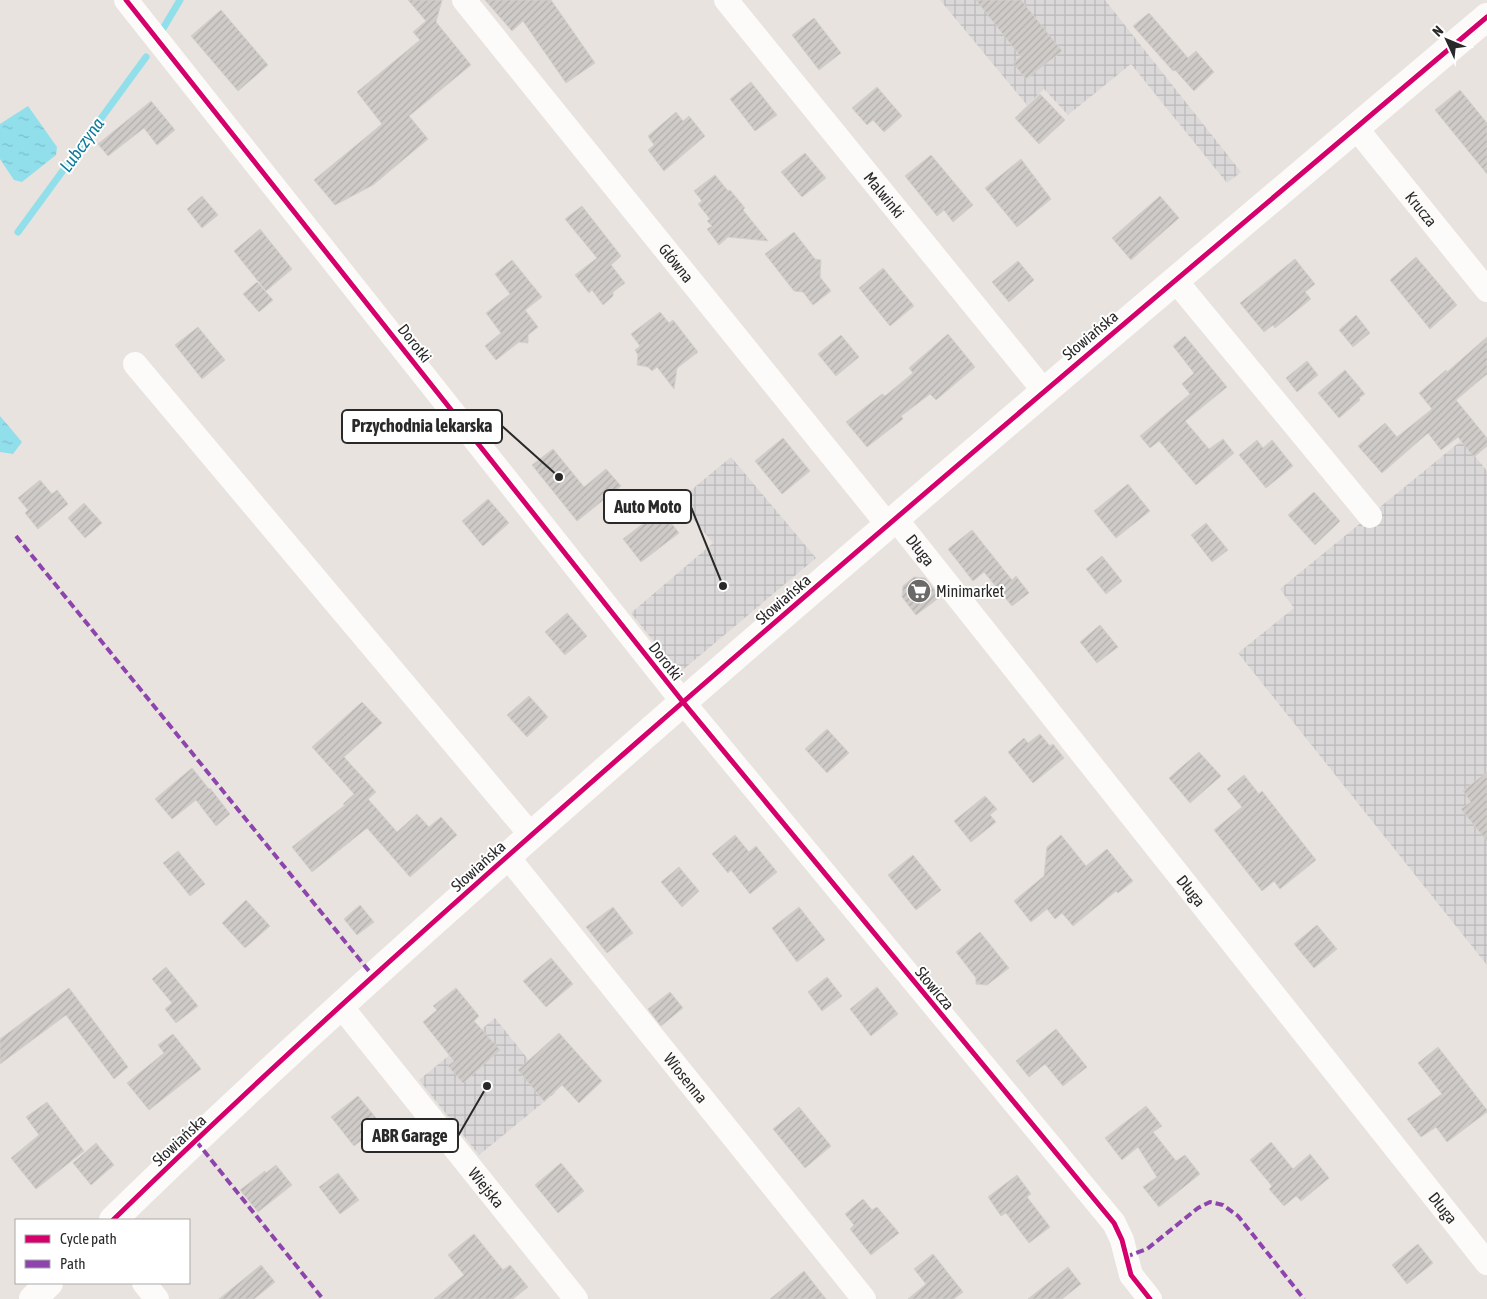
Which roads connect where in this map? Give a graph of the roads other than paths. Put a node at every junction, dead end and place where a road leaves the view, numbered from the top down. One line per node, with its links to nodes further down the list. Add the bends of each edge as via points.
1 (126, 0): 4 (street, Dorotki)
2 (464, 0): 12 (street, Główna)
3 (726, 0): 10 (street, Malwinki)
4 (147, 9): 13 (street, Dorotki)
5 (1487, 17): 6 (street, Słowiańska)
6 (1356, 128): 7 (street, Słowiańska); 8 (street, Krucza)
7 (1175, 280): 10 (street, Słowiańska); 11 (street)
8 (1487, 290)
9 (135, 364): 14 (street)
10 (1044, 391): 12 (street, Słowiańska)
11 (1370, 516)
12 (891, 521): 13 (street, Słowiańska); 18 (street, Długa)
13 (683, 702): 14 (street, Słowiańska); 25 (street, Słowicza, via 1114,1223 1131,1275)
14 (532, 835): 15 (street, Słowiańska)
15 (507, 856): 16 (street, Słowiańska); 24 (street, Wiosenna)
16 (340, 1006): 17 (street, Słowiańska); 23 (street, Wiejska)
17 (114, 1219)
18 (1487, 1263)
19 (48, 1284): 21 (street)
20 (145, 1284): 22 (street)
21 (33, 1299)
22 (157, 1299)
23 (576, 1299)
24 (864, 1299)
25 (1150, 1299)

